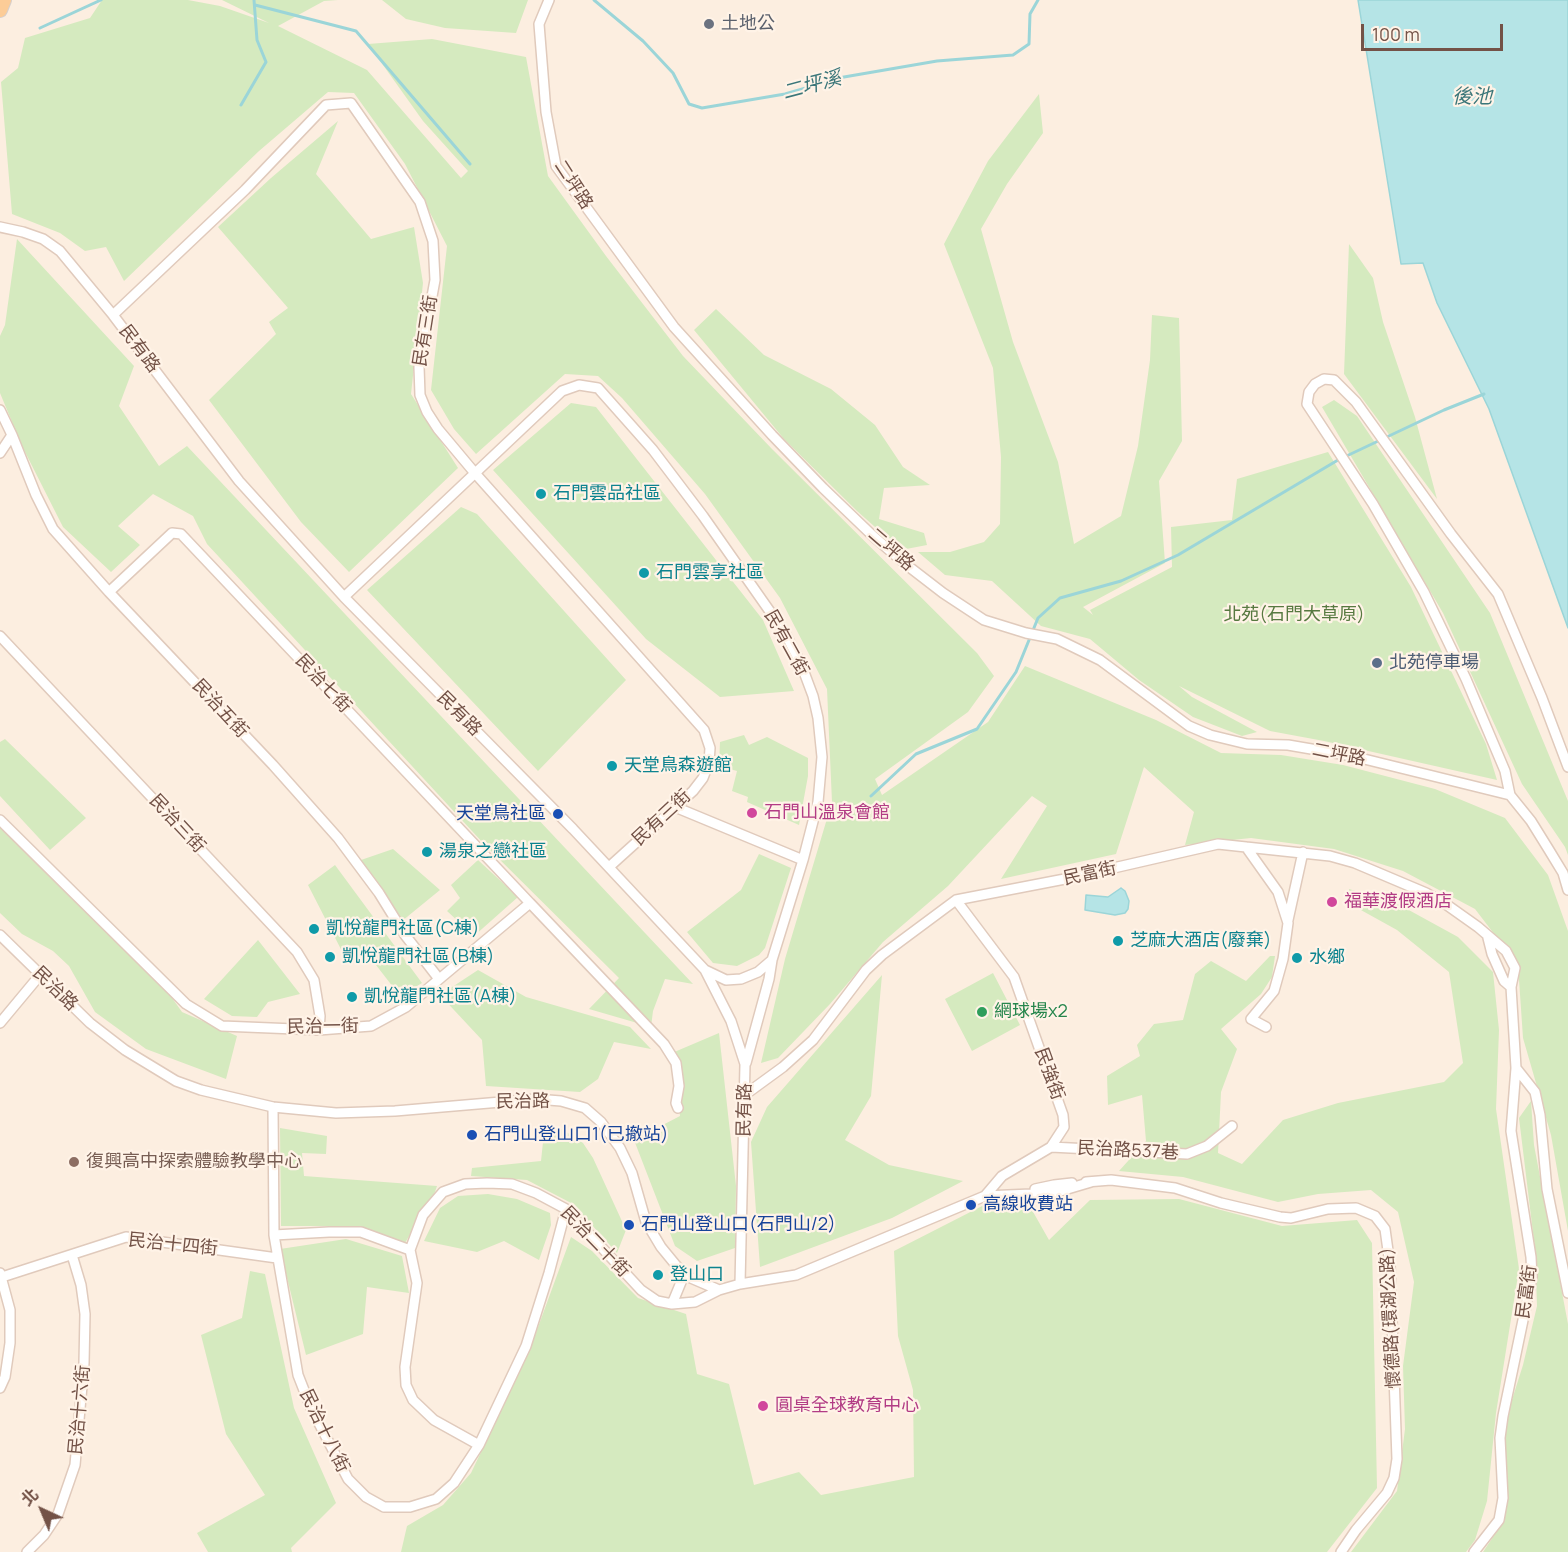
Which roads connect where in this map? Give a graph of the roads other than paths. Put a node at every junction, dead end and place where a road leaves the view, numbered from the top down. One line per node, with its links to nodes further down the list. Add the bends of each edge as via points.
1 (4, 0): 3 (main road)
2 (549, 0): 14 (street, 二坪路, via 539,24 546,112 556,166 674,327 823,488 908,566 984,620 1057,639 1100,660 1189,726 1210,735 1247,744 1288,745 1352,756)
3 (0, 10)
4 (0, 227): 5 (street, 民有路, via 43,239 60,251)
5 (114, 315): 9 (street, 民有三街, via 326,105 351,103 420,202 433,241 435,280 418,367 420,395 438,429); 11 (street, 民有路, via 239,482)
6 (0, 410): 7 (street)
7 (12, 435): 8 (street); 10 (street, 民治五街, via 53,529)
8 (0, 453)
9 (474, 472): 11 (street, 民有二街); 15 (street, 民有三街, via 704,730 710,748 703,778); 19 (street, 民有二街, via 561,391 579,385 598,388 653,450 785,633 813,696 821,775)
10 (109, 592): 23 (street, 民治七街, via 172,533 181,534); 30 (street, 民治五街, via 338,838)
11 (344, 597): 20 (street, 民有路)
12 (0, 636): 34 (street, 民治三街, via 297,952 314,980)
13 (1568, 767): 14 (street, via 1498,594 1356,402 1334,380 1324,379 1308,392 1307,404 1373,504 1424,592 1505,771)
14 (1510, 795): 21 (street, via 1549,849)
15 (675, 807): 19 (street); 20 (street, 民有三街)
16 (0, 820): 34 (street, 民治一街, via 186,1004 222,1026)
17 (1246, 847): 18 (street, 民富街); 22 (street, 民富街, via 1218,844); 24 (street, via 1278,892)
18 (1303, 852): 24 (street); 26 (street, 民富街, via 1355,863 1426,892 1469,920)
19 (803, 860): 27 (street, 民有二街)
20 (609, 867): 28 (street, 民有路)
21 (1568, 890)
22 (956, 900): 37 (street, 民富街, via 882,955 813,1040); 41 (street, 民強街, via 1014,976 1063,1115 1064,1128)
23 (530, 903): 30 (street, 民治一街); 39 (street, via 664,1044 676,1063)
24 (1288, 923): 33 (street, via 1274,991 1251,1019)
25 (0, 935): 29 (street, 民治路)
26 (1488, 938): 31 (street, 民富街, via 1504,981); 31 (street, 民富街, via 1506,951 1515,968)
27 (772, 960): 28 (street, via 741,979 726,980); 35 (street, 民有二街)
28 (705, 970): 35 (street, 民有路, via 731,1021)
29 (40, 975): 32 (street); 38 (street, 民治路, via 107,1037 176,1081)
30 (440, 979): 34 (street, 民治一街, via 406,1007 371,1026)
31 (1511, 987): 36 (street, 民富街)
32 (0, 1023)
33 (1266, 1027)
34 (319, 1030)
35 (745, 1064): 37 (street, 民有路)
36 (1516, 1068): 52 (street, via 1535,1092 1547,1190); 58 (street, 民富街, via 1511,1131 1532,1277 1500,1438 1503,1498 1498,1520)
37 (746, 1094): 50 (street, 民有路)
38 (273, 1107): 44 (street, 民治十八街); 49 (street, 民治路, via 336,1113 395,1111 536,1098 585,1108 602,1122 620,1148 632,1173 646,1222)
39 (678, 1108)
40 (1232, 1126): 41 (street, 民治路537巷, via 1207,1146 1187,1154)
41 (1051, 1147): 42 (street, via 1002,1176)
42 (985, 1196): 50 (street, via 796,1275); 57 (street, 懷德路(環湖公路), via 1111,1180 1175,1188 1280,1217 1356,1208 1375,1216 1385,1229 1390,1265 1397,1459 1387,1493)
43 (566, 1209): 45 (street, 民治二十街, via 512,1184 465,1184 443,1192 423,1215); 53 (street, 民治二十街, via 640,1290 657,1301); 55 (street, 民治十八街, via 526,1346)
44 (274, 1235): 45 (street, via 361,1232); 47 (street, 民治十八街)
45 (410, 1250): 55 (street, via 417,1283 406,1384 413,1400 434,1420)
46 (72, 1255): 47 (street, 民治十四街, via 126,1237); 48 (street, 民治十四街); 56 (street, 民治十六街, via 85,1314 75,1465 58,1514)
47 (277, 1258): 55 (street, 民治十八街, via 298,1375 348,1479 366,1497 384,1507 410,1507 436,1500 454,1483)
48 (1, 1275): 54 (street, via 10,1310 10,1343)
49 (684, 1275): 51 (street, 民治路); 53 (street)
50 (740, 1284): 51 (street)
51 (719, 1290): 53 (street, via 695,1302)
52 (1568, 1293)
53 (672, 1304)
54 (0, 1388)
55 (479, 1445)
56 (27, 1552)
57 (1341, 1552)
58 (1474, 1552)

